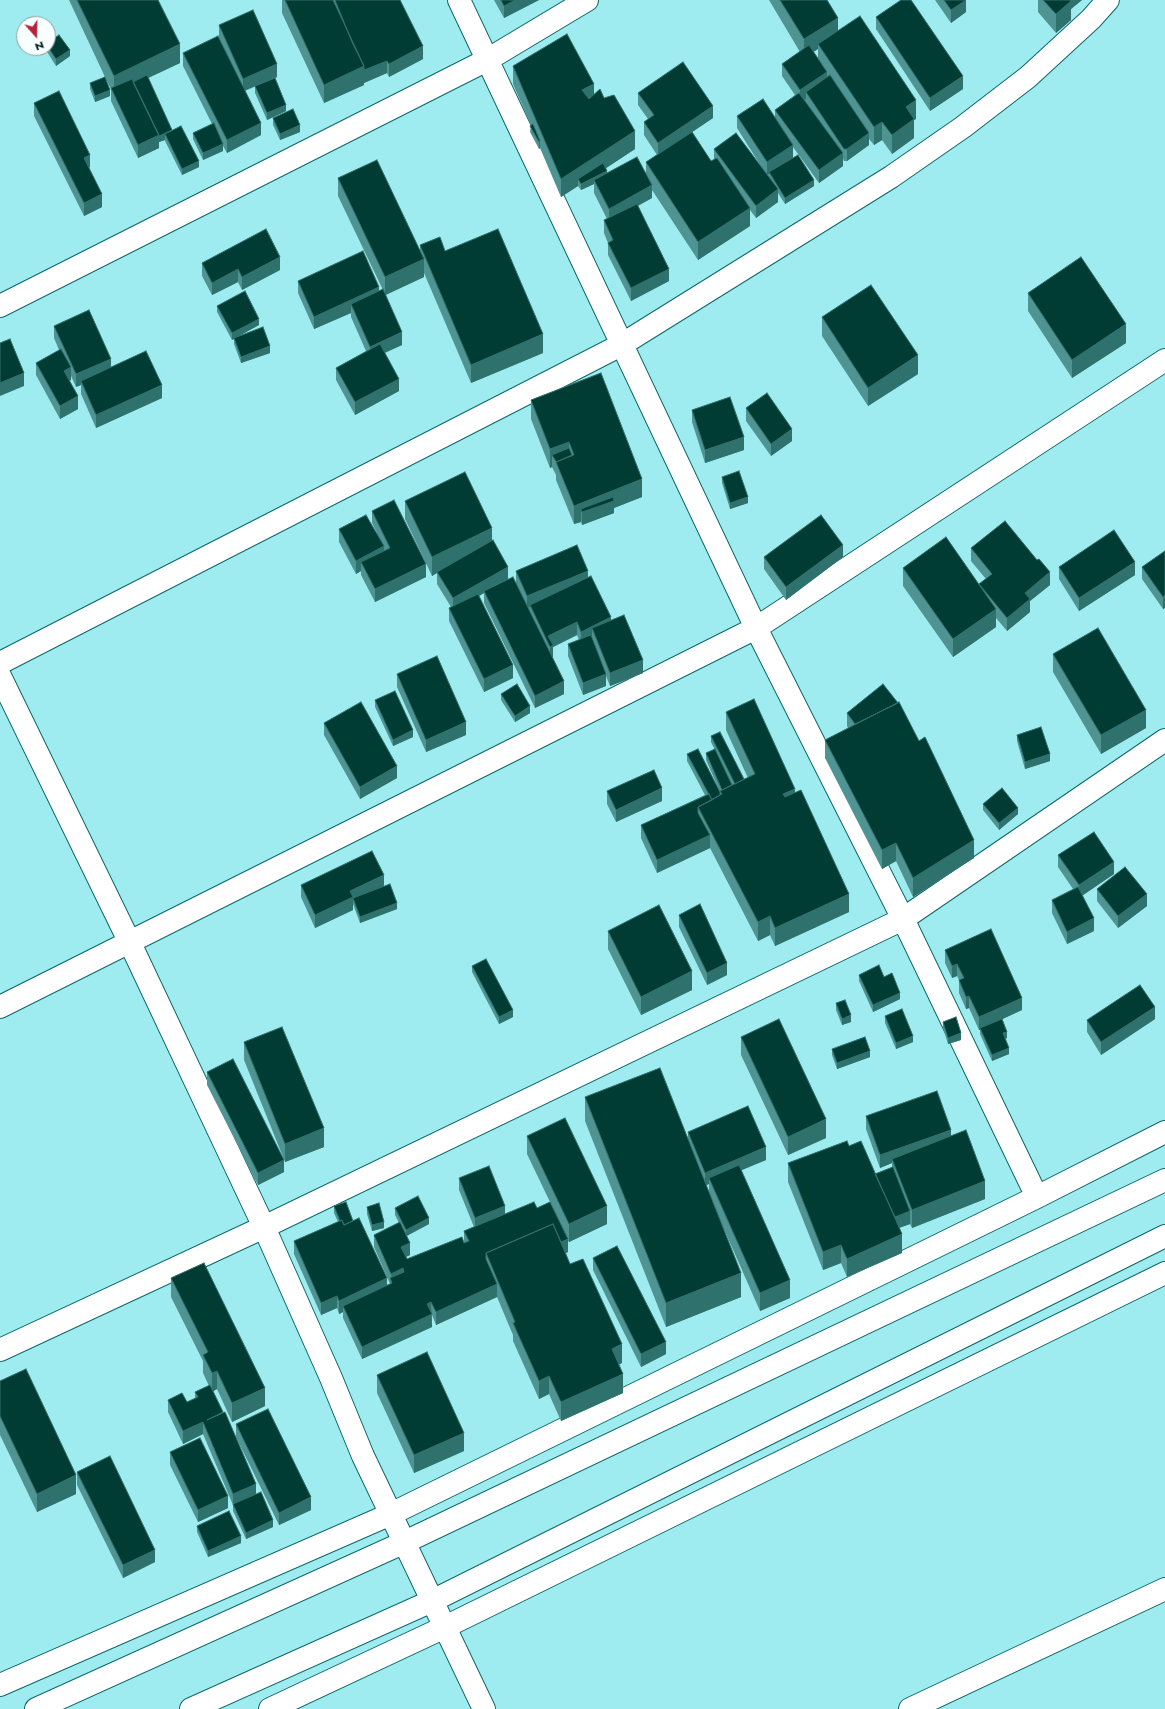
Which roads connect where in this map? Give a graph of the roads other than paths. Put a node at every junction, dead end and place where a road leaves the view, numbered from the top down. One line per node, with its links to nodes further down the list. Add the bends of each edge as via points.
1 (459, 0): 4 (street)
2 (587, 0): 4 (street)
3 (1108, 0): 6 (street, via 1028,77 963,127 891,177)
4 (488, 60): 5 (street); 6 (street)
5 (0, 306)
6 (621, 345): 8 (street); 9 (street)
7 (1165, 360): 8 (street)
8 (756, 628): 12 (street); 13 (street)
9 (0, 663)
10 (0, 676): 13 (street)
11 (1165, 740): 12 (street)
12 (903, 919): 17 (street); 18 (street)
13 (130, 943): 14 (street); 18 (street)
14 (0, 1007)
15 (1165, 1132): 17 (street)
16 (1165, 1180): 23 (street)
17 (1037, 1197): 22 (street)
18 (264, 1227): 21 (street); 22 (street, via 363,1456)
19 (1165, 1236): 25 (street)
20 (1165, 1273): 26 (street)
21 (0, 1350)
22 (391, 1514): 23 (street); 27 (street)
23 (405, 1542): 25 (street); 28 (street)
24 (1165, 1589): 32 (street)
25 (432, 1602): 26 (street); 29 (street)
26 (445, 1627): 30 (street); 31 (street)
27 (0, 1685)
28 (36, 1709)
29 (191, 1709)
30 (270, 1709)
31 (484, 1709)
32 (910, 1709)

